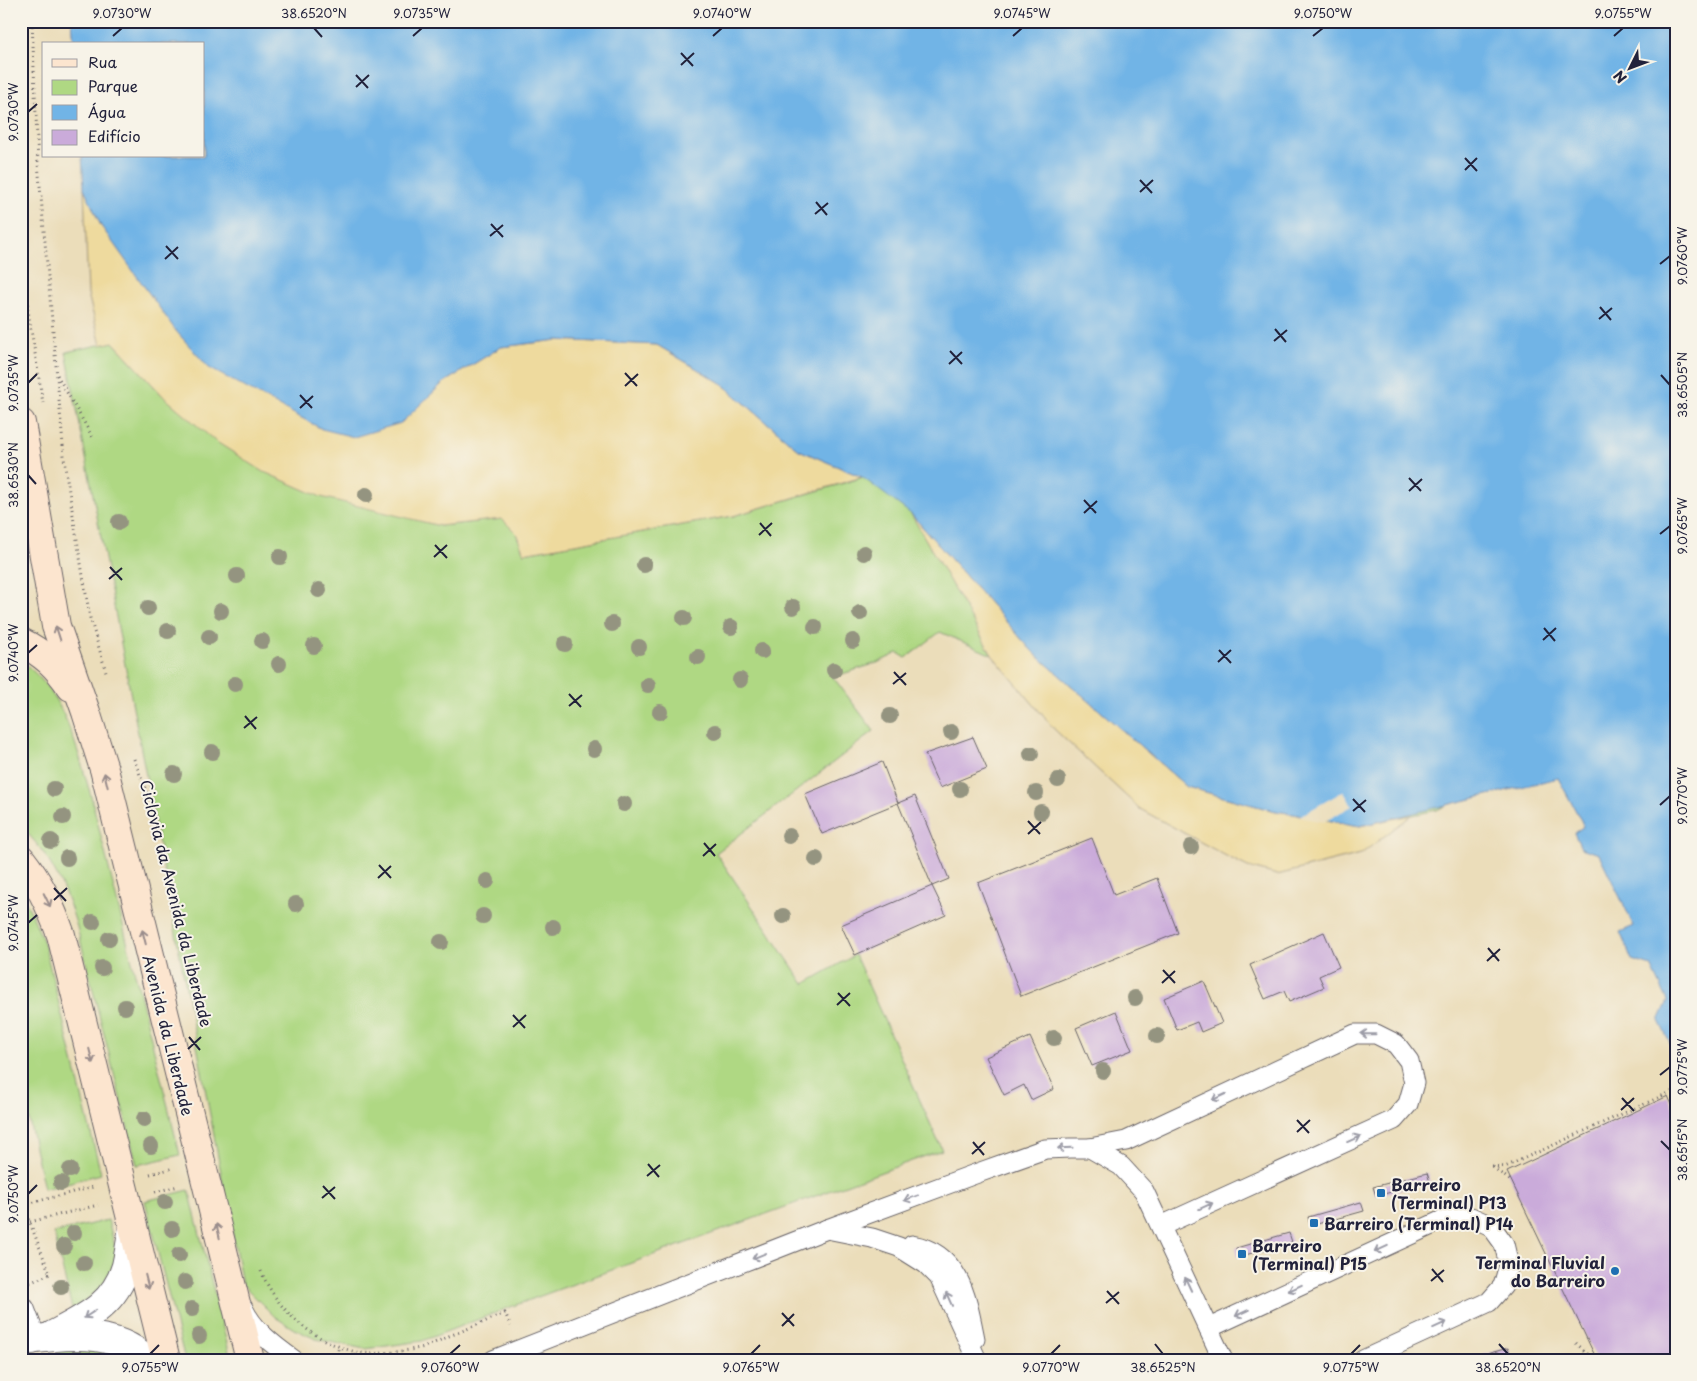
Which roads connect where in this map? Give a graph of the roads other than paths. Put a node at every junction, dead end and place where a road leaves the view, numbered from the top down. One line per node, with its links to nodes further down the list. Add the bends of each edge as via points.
1 (21, 423): 3 (main road, Avenida da Liberdade, one-way to 1, via 56,626)
2 (21, 642): 3 (main road, Avenida da Liberdade, via 41,652 63,676)
3 (86, 712): 9 (main road, Avenida da Liberdade, one-way to 3, via 104,769)
4 (21, 859): 7 (main road, one-way to 7, via 50,905 60,935)
5 (1090, 1148): 6 (lane, via 1121,1166 1144,1191); 6 (lane, one-way to 5, via 1394,1120 1408,1104 1414,1082 1410,1061 1396,1044 1376,1034 1355,1034 1126,1140); 8 (lane, one-way to 8, via 1045,1149)
6 (1161, 1226): 11 (lane, one-way to 6)
7 (133, 1227): 12 (street, one-way to 12, via 126,1266 110,1298 85,1318); 14 (main road, one-way to 14)
8 (827, 1229): 17 (lane, one-way to 17); 18 (lane, one-way to 8, via 939,1277 926,1264 899,1247)
9 (230, 1278): 15 (main road, Avenida da Liberdade); 16 (lane, via 248,1318 270,1342)
10 (21, 1311): 12 (street)
11 (1208, 1328): 19 (lane); 20 (lane, one-way to 11, via 1489,1302 1503,1286 1509,1265 1504,1244 1491,1226 1471,1217 1449,1217)
12 (35, 1339): 13 (street, via 106,1338 139,1352)
13 (146, 1360)
14 (166, 1360)
15 (250, 1360)
16 (294, 1360)
17 (493, 1360)
18 (978, 1360)
19 (1223, 1360)
20 (1363, 1360)

